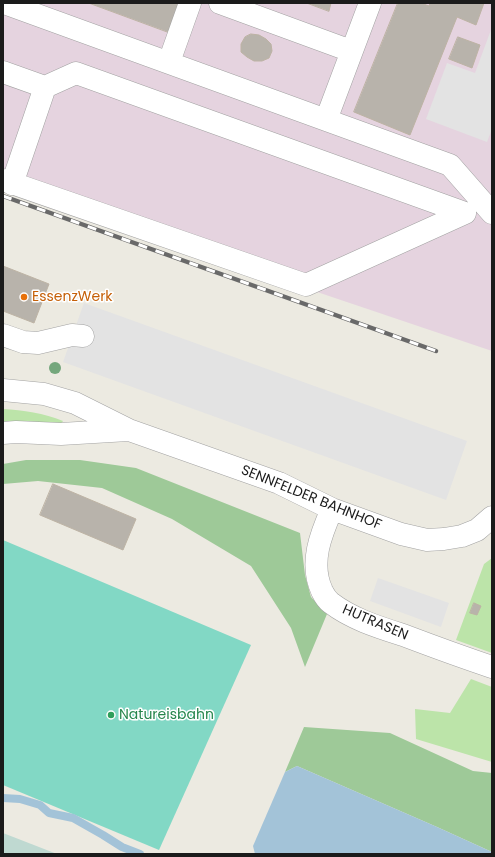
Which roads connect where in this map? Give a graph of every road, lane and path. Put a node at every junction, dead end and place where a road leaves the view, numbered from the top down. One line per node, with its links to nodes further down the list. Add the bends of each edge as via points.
1 (4, 3): 6 (street)
2 (190, 3): 6 (street)
3 (220, 3): 5 (street)
4 (370, 3): 5 (street)
5 (352, 51): 9 (street)
6 (169, 62): 9 (street)
7 (3, 72): 8 (street)
8 (45, 87): 10 (street); 12 (street, via 76,73)
9 (326, 120): 11 (street, via 450,166)
10 (8, 182): 12 (street, via 306,285)
11 (491, 212): 12 (street)
12 (465, 213)
13 (3, 335): 14 (street, via 23,342 38,343 72,334)
14 (83, 336)
15 (3, 390): 16 (street, SENNFELDER BAHNHOF, via 44,394 75,403)
16 (129, 430): 17 (street, SENNFELDER BAHNHOF, via 61,434); 18 (street, SENNFELDER BAHNHOF, via 279,483)
17 (3, 433)
18 (332, 509): 19 (street, SENNFELDER BAHNHOF, via 401,534 427,540 462,536 478,530); 20 (street, HUTRASEN, via 317,549 316,565 318,580 329,602 364,622)
19 (492, 517)
20 (492, 667)

